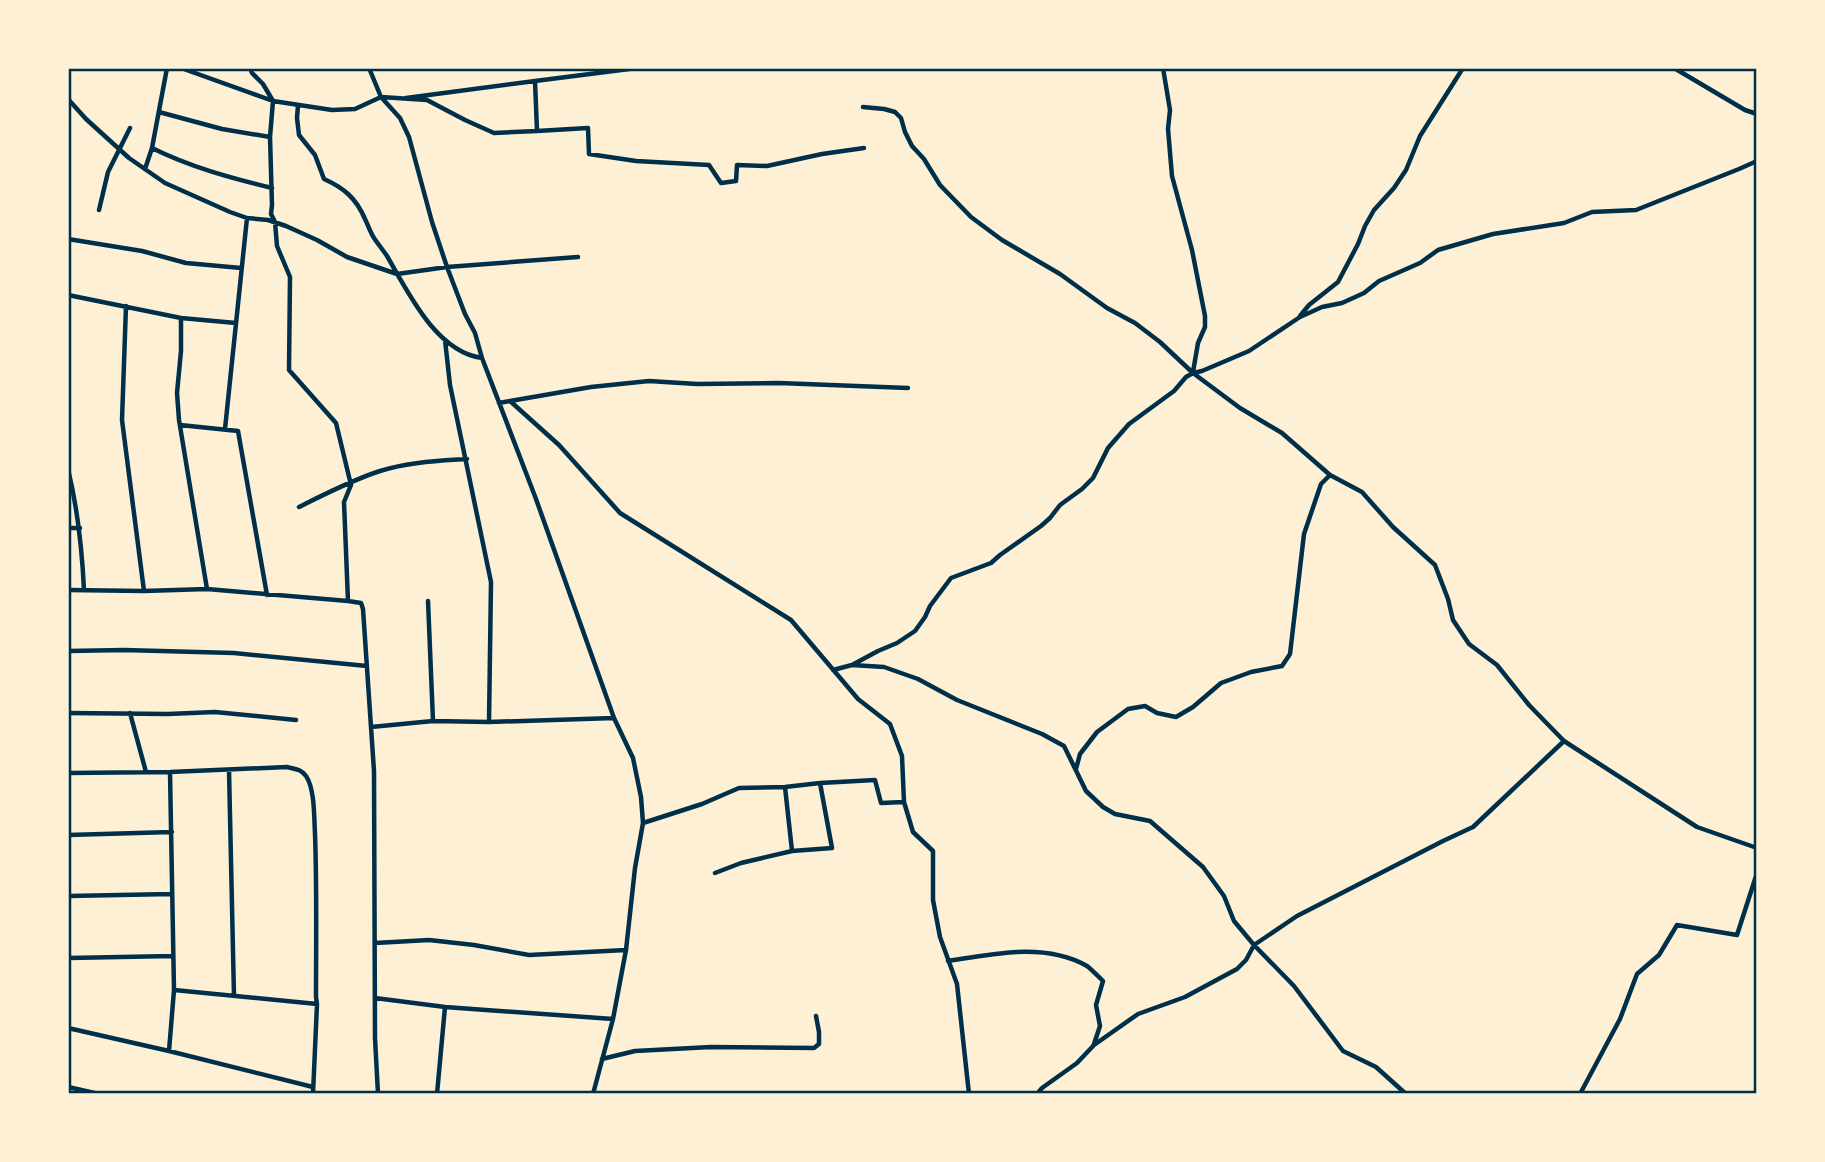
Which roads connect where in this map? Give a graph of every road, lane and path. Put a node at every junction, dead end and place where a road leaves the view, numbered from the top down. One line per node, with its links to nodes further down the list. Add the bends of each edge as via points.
1 (167, 68): 16 (street)
2 (181, 68): 13 (street)
3 (250, 68): 13 (street)
4 (369, 68): 10 (street)
5 (637, 68): 9 (street)
6 (1163, 68): 42 (street, via 1172,176 1205,316)
7 (1463, 68): 37 (street, via 1420,136 1406,170 1374,210 1338,282)
8 (1674, 68): 17 (street)
9 (535, 81): 11 (street); 19 (street)
10 (380, 97): 11 (street); 14 (street, via 355,109); 32 (street, via 400,118 409,137)
11 (406, 98): 19 (street, via 427,100 494,133)
12 (68, 99): 23 (street)
13 (273, 101): 14 (street); 20 (street)
14 (298, 105): 34 (street, via 299,135 315,155 324,179 342,187 357,204)
15 (863, 107): 42 (street, via 895,112 901,118 912,146 971,217 1135,323)
16 (159, 112): 20 (street); 21 (street)
17 (1757, 114)
18 (130, 128): 23 (street)
19 (537, 131): 22 (street, via 588,128 589,154 709,165 721,183 736,181 737,165 767,166)
20 (270, 137): 26 (street)
21 (152, 148): 25 (street); 26 (street, via 179,161)
22 (863, 148)
23 (120, 150): 25 (street); 27 (street, via 108,172)
24 (1757, 161): 37 (street, via 1636,210 1592,212 1564,223 1493,234 1438,250 1364,293)
25 (145, 169): 28 (street, via 165,183)
26 (272, 188): 29 (street)
27 (99, 210)
28 (247, 218): 29 (street); 33 (street)
29 (275, 222): 34 (street, via 347,257); 51 (street, via 277,246 290,277 289,370 336,423)
30 (68, 239): 33 (street, via 186,263)
31 (578, 257): 32 (street)
32 (447, 267): 34 (street); 41 (street)
33 (241, 268): 39 (street)
34 (397, 274): 40 (street)
35 (68, 295): 36 (street)
36 (127, 306): 38 (street); 58 (street, via 122,419)
37 (1300, 317): 42 (street, via 1248,351)
38 (181, 318): 39 (street); 46 (street)
39 (236, 323): 47 (street)
40 (445, 340): 41 (street); 48 (street)
41 (482, 358): 45 (street)
42 (1193, 373): 50 (street, via 1282,433); 63 (street, via 1129,424 1108,448 1093,478 1050,519 991,563 951,578 915,631)
43 (908, 388): 44 (street, via 649,381)
44 (510, 401): 45 (street); 65 (street, via 559,445 620,513 791,620)
45 (499, 403): 68 (street)
46 (180, 425): 47 (street); 55 (street)
47 (225, 429): 59 (street, via 237,431)
48 (467, 459): 51 (street, via 425,461); 71 (street, via 491,582)
49 (68, 470): 54 (street)
50 (1330, 475): 73 (street, via 1362,492 1392,527 1435,565 1453,620 1469,643 1497,665); 74 (street, via 1321,484 1304,534 1290,654 1282,666 1221,683 1176,717 1145,706 1128,709 1097,732 1080,754)
51 (350, 483): 52 (street); 60 (street, via 344,502)
52 (299, 507)
53 (68, 528): 54 (street)
54 (80, 528): 57 (street)
55 (207, 589): 58 (street); 59 (street)
56 (68, 590): 57 (street)
57 (84, 590): 58 (street)
58 (144, 591)
59 (267, 595): 60 (street)
60 (348, 601): 64 (street, via 361,603 363,609)
61 (428, 601): 70 (street)
62 (68, 651): 64 (street, via 234,653)
63 (852, 665): 65 (street); 74 (street, via 884,667 918,679 1042,734 1064,746)
64 (367, 666): 72 (street)
65 (833, 670): 81 (street, via 858,699 890,724 902,756)
66 (68, 713): 67 (street)
67 (130, 713): 69 (street, via 215,712); 76 (street)
68 (614, 718): 71 (street); 82 (street, via 633,758)
69 (296, 720)
70 (433, 721): 71 (street); 72 (street)
71 (489, 722)
72 (371, 727): 91 (street)
73 (1564, 741): 85 (street, via 1697,827); 92 (street, via 1474,827 1297,916)
74 (1076, 769): 92 (street, via 1086,791 1103,807 1150,821 1203,867 1224,896 1234,921)
75 (229, 770): 77 (street); 98 (street); 100 (street, via 287,767 305,774 310,784 317,877)
76 (146, 772): 77 (street); 78 (street)
77 (170, 772): 83 (street)
78 (68, 773)
79 (820, 783): 80 (street); 81 (street, via 875,779 881,803); 86 (street, via 832,848)
80 (785, 787): 82 (street, via 739,788); 86 (street)
81 (904, 803): 96 (street, via 913,832 933,851 933,900)
82 (643, 823): 93 (street)
83 (172, 832): 84 (street); 89 (street)
84 (68, 835)
85 (1757, 848)
86 (792, 851): 87 (street)
87 (715, 873)
88 (1757, 873): 118 (street, via 1737,935 1677,925 1659,955 1637,974 1620,1019)
89 (172, 894): 90 (street); 94 (street)
90 (68, 896)
91 (375, 943): 93 (street, via 429,940 529,955); 99 (street)
92 (1254, 945): 105 (street, via 1237,969 1185,997 1138,1014); 117 (street, via 1294,986 1343,1051 1376,1067)
93 (626, 950): 103 (street)
94 (173, 956): 95 (street); 97 (street)
95 (68, 958)
96 (948, 961): 105 (street, via 1018,951 1058,955 1087,967 1103,981 1096,1005 1100,1026); 115 (street, via 957,984)
97 (173, 990): 98 (street); 106 (street)
98 (234, 996): 100 (street)
99 (375, 998): 101 (street); 112 (street)
100 (317, 1004): 109 (street)
101 (444, 1007): 103 (street); 113 (street)
102 (816, 1016): 107 (street, via 819,1044 814,1048 711,1047 635,1051)
103 (613, 1019): 107 (street)
104 (68, 1028): 106 (street)
105 (1094, 1045): 116 (street)
106 (169, 1051): 109 (street)
107 (602, 1059): 114 (street)
108 (68, 1087): 110 (street)
109 (313, 1087): 111 (street)
110 (99, 1094)
111 (313, 1094)
112 (378, 1094)
113 (437, 1094)
114 (593, 1094)
115 (969, 1094)
116 (1037, 1094)
117 (1406, 1094)
118 (1580, 1094)

